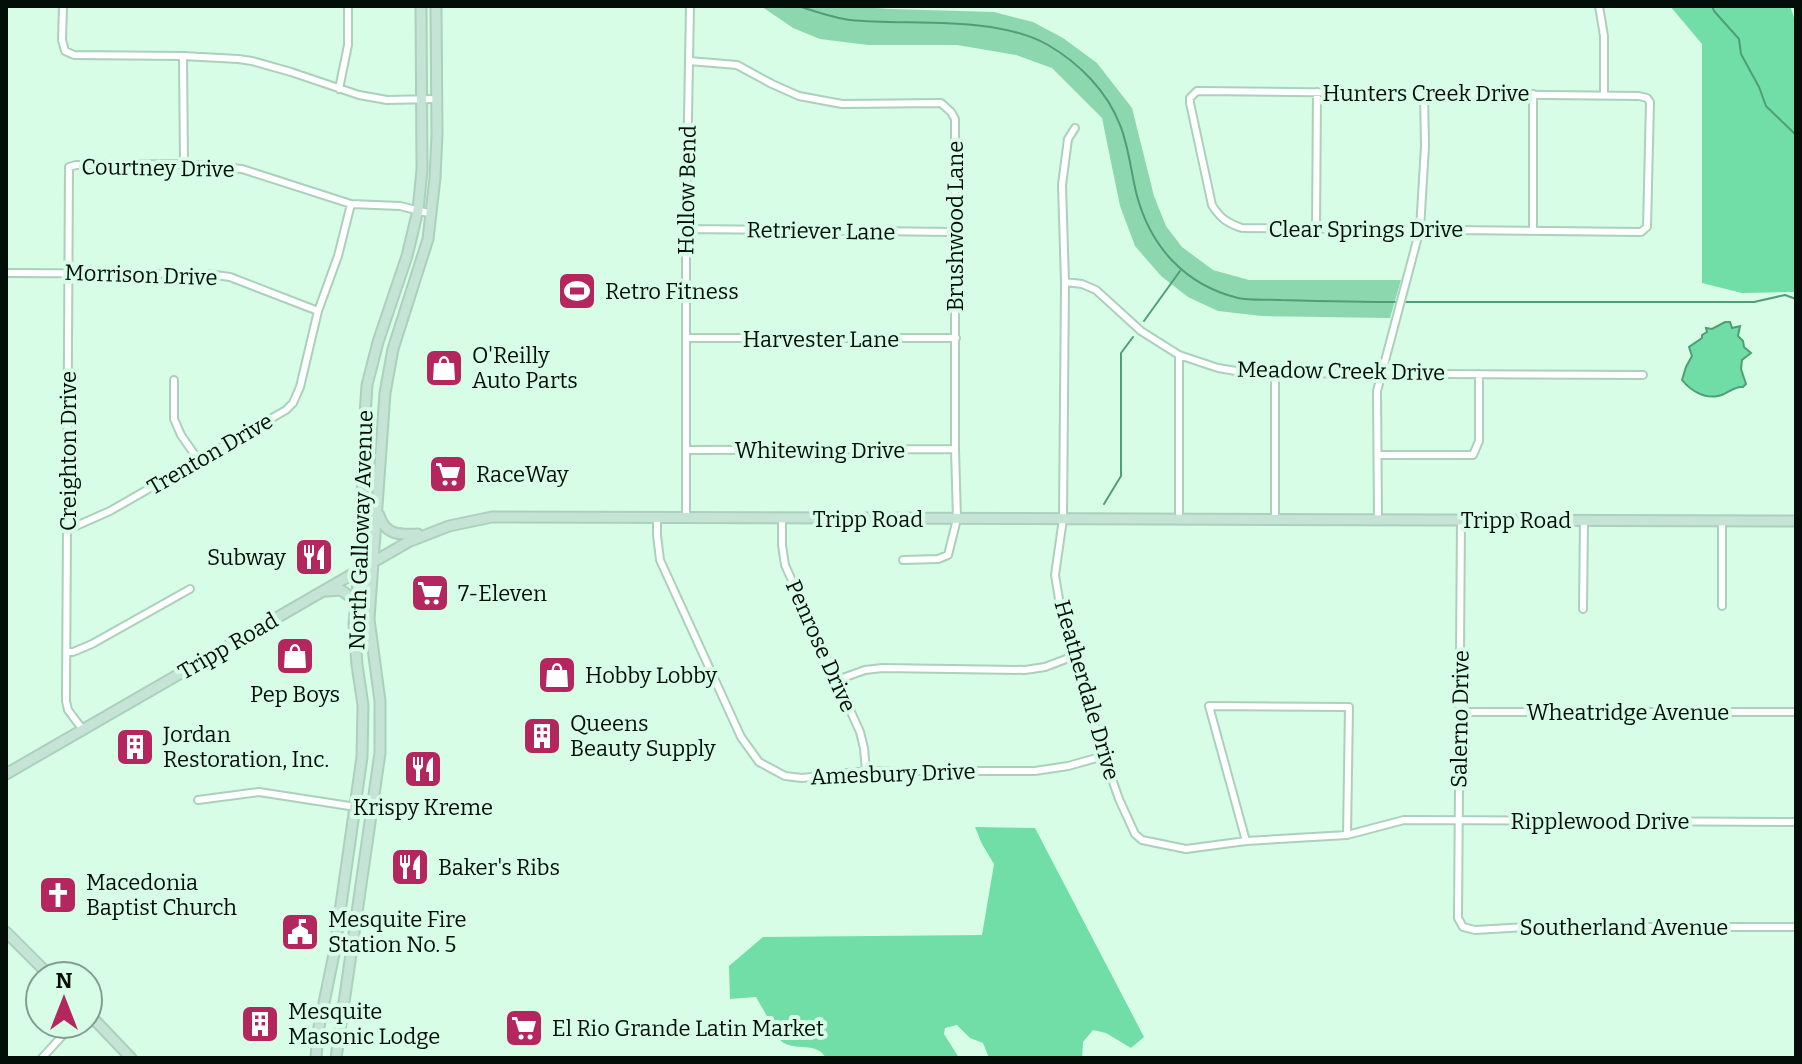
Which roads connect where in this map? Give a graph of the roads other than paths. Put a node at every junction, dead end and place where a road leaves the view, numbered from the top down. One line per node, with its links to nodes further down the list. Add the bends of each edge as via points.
1 (63, 6): 7 (street, via 62,40 65,51 74,55)
2 (348, 6): 9 (street, via 348,45)
3 (421, 6): 16 (main road, North Galloway Avenue)
4 (436, 6): 15 (main road, North Galloway Avenue)
5 (690, 6): 8 (street, Hollow Bend)
6 (1599, 6): 14 (street)
7 (183, 56): 9 (street, via 252,61); 18 (street)
8 (689, 61): 23 (street, Hollow Bend); 28 (street, Brushwood Lane, via 737,65 799,96 842,104 941,103 955,119)
9 (339, 89): 16 (street, via 387,100)
10 (1317, 92): 11 (street, Hunters Creek Drive); 12 (street, Hunters Creek Drive); 24 (street)
11 (1424, 93): 13 (street, Hunters Creek Drive); 25 (street)
12 (1193, 94): 24 (street, Clear Springs Drive, via 1190,103 1208,191 1218,216 1242,228)
13 (1533, 94): 14 (street, Hunters Creek Drive); 26 (street)
14 (1604, 94): 27 (street, Hunters Creek Drive, via 1639,96 1650,102 1649,221)
15 (437, 99): 16 (street); 22 (main road, North Galloway Avenue)
16 (422, 100): 21 (main road, North Galloway Avenue)
17 (1075, 128): 31 (street, Heatherdale Drive, via 1068,139 1062,185)
18 (184, 164): 19 (street, Courtney Drive); 20 (street, Courtney Drive, via 242,169)
19 (69, 167): 29 (street, Creighton Drive)
20 (351, 204): 21 (street, Courtney Drive); 32 (street, Trenton Drive)
21 (418, 210): 22 (street, Courtney Drive); 33 (main road, North Galloway Avenue)
22 (432, 214): 34 (main road, North Galloway Avenue)
23 (686, 229): 28 (street, Retriever Lane); 35 (street, Hollow Bend)
24 (1316, 229): 25 (street, Clear Springs Drive)
25 (1420, 229): 26 (street, Clear Springs Drive); 39 (street)
26 (1533, 230): 27 (street, Clear Springs Drive)
27 (1644, 230)
28 (955, 232): 36 (street, Brushwood Lane)
29 (69, 272): 30 (street, Morrison Drive); 32 (street, Morrison Drive, via 230,277); 60 (street, Creighton Drive)
30 (6, 273)
31 (1065, 282): 37 (street, Meadow Creek Drive, via 1096,290 1141,331); 52 (street, Heatherdale Drive)
32 (318, 311): 46 (street, Trenton Drive, via 293,403)
33 (387, 316): 34 (main road); 64 (main road, North Galloway Avenue, via 367,385)
34 (402, 322): 47 (main road, North Galloway Avenue, via 385,393)
35 (686, 338): 36 (street, Harvester Lane); 44 (street, Hollow Bend)
36 (956, 338): 43 (street, Brushwood Lane)
37 (1179, 355): 38 (street, Meadow Creek Drive, via 1218,368); 53 (street)
38 (1275, 373): 39 (street, Meadow Creek Drive); 54 (street)
39 (1382, 373): 40 (street, Meadow Creek Drive); 45 (street, via 1376,406)
40 (1479, 374): 41 (street, Meadow Creek Drive); 45 (street, via 1479,441 1473,455)
41 (1643, 375)
42 (174, 380): 46 (street, via 174,419)
43 (955, 449): 44 (street, Whitewing Drive); 51 (street, Brushwood Lane)
44 (686, 450): 50 (street, Hollow Bend)
45 (1378, 455): 55 (street)
46 (199, 461): 60 (street, Trenton Drive)
47 (377, 505): 61 (main road, via 380,521 392,533); 63 (main road, North Galloway Avenue)
48 (657, 518): 50 (main road, Tripp Road); 61 (main road, Tripp Road, via 492,517); 77 (street, Amesbury Drive, via 660,560 741,737 759,762 785,776 802,778)
49 (782, 518): 50 (main road, Tripp Road); 51 (main road, Tripp Road); 72 (street, Penrose Drive, via 789,575)
50 (686, 519)
51 (957, 519): 52 (main road, Tripp Road); 62 (street, Brushwood Lane, via 948,555)
52 (1063, 519): 53 (main road, Tripp Road); 71 (street, Heatherdale Drive, via 1055,575)
53 (1179, 520): 54 (main road, Tripp Road)
54 (1275, 520): 55 (main road, Tripp Road)
55 (1378, 520): 56 (main road, Tripp Road)
56 (1461, 520): 57 (main road, Tripp Road); 73 (street, Salerno Drive)
57 (1584, 520): 58 (main road, Tripp Road); 69 (street)
58 (1722, 521): 59 (main road, Tripp Road); 68 (street)
59 (1796, 521)
60 (67, 530): 70 (street, Creighton Drive)
61 (429, 533): 63 (main road, Tripp Road)
62 (903, 560)
63 (374, 562): 64 (main road, Tripp Road); 81 (main road, North Galloway Avenue, via 369,619 381,727)
64 (360, 569): 66 (main road, Tripp Road); 67 (main road, North Galloway Avenue)
65 (190, 589): 70 (street, via 92,644)
66 (323, 591): 67 (main road, via 341,590); 75 (main road, Tripp Road)
67 (356, 601): 80 (main road, North Galloway Avenue, via 363,715)
68 (1722, 606)
69 (1583, 609)
70 (67, 652): 75 (street, Creighton Drive, via 66,701)
71 (1074, 656): 72 (street, via 1025,670 882,668); 76 (street, Heatherdale Drive)
72 (837, 680): 77 (street, Penrose Drive, via 860,732)
73 (1460, 712): 74 (street, Wheatridge Avenue); 83 (street, Salerno Drive)
74 (1796, 712)
75 (83, 730): 78 (main road, Tripp Road)
76 (1104, 756): 77 (street, Amesbury Drive, via 1035,771); 88 (street, Heatherdale Drive, via 1119,799 1142,840 1186,849)
77 (866, 771)
78 (6, 774)
79 (198, 800): 80 (street, via 259,792)
80 (356, 807): 81 (main road); 85 (main road, North Galloway Avenue)
81 (373, 810): 86 (main road, North Galloway Avenue)
82 (1404, 820): 83 (street, Ripplewood Drive); 87 (street, Heatherdale Drive)
83 (1458, 820): 84 (street, Ripplewood Drive); 89 (street, Salerno Drive)
84 (1796, 822)
85 (353, 828): 86 (main road); 92 (main road, North Galloway Avenue)
86 (370, 830): 93 (main road, North Galloway Avenue)
87 (1347, 835): 88 (street, Heatherdale Drive); 88 (street, via 1349,707 1209,706)
88 (1246, 841)
89 (1458, 918): 90 (street, Southerland Avenue, via 1463,927 1475,930)
90 (1796, 927)
91 (6, 932): 94 (main road)
92 (334, 954): 93 (main road); 99 (main road, North Galloway Avenue)
93 (350, 956): 100 (main road, North Galloway Avenue)
94 (34, 960)
95 (104, 1030): 98 (main road)
96 (58, 1040): 97 (street)
97 (42, 1058)
98 (131, 1058)
99 (316, 1058)
100 (336, 1058)

